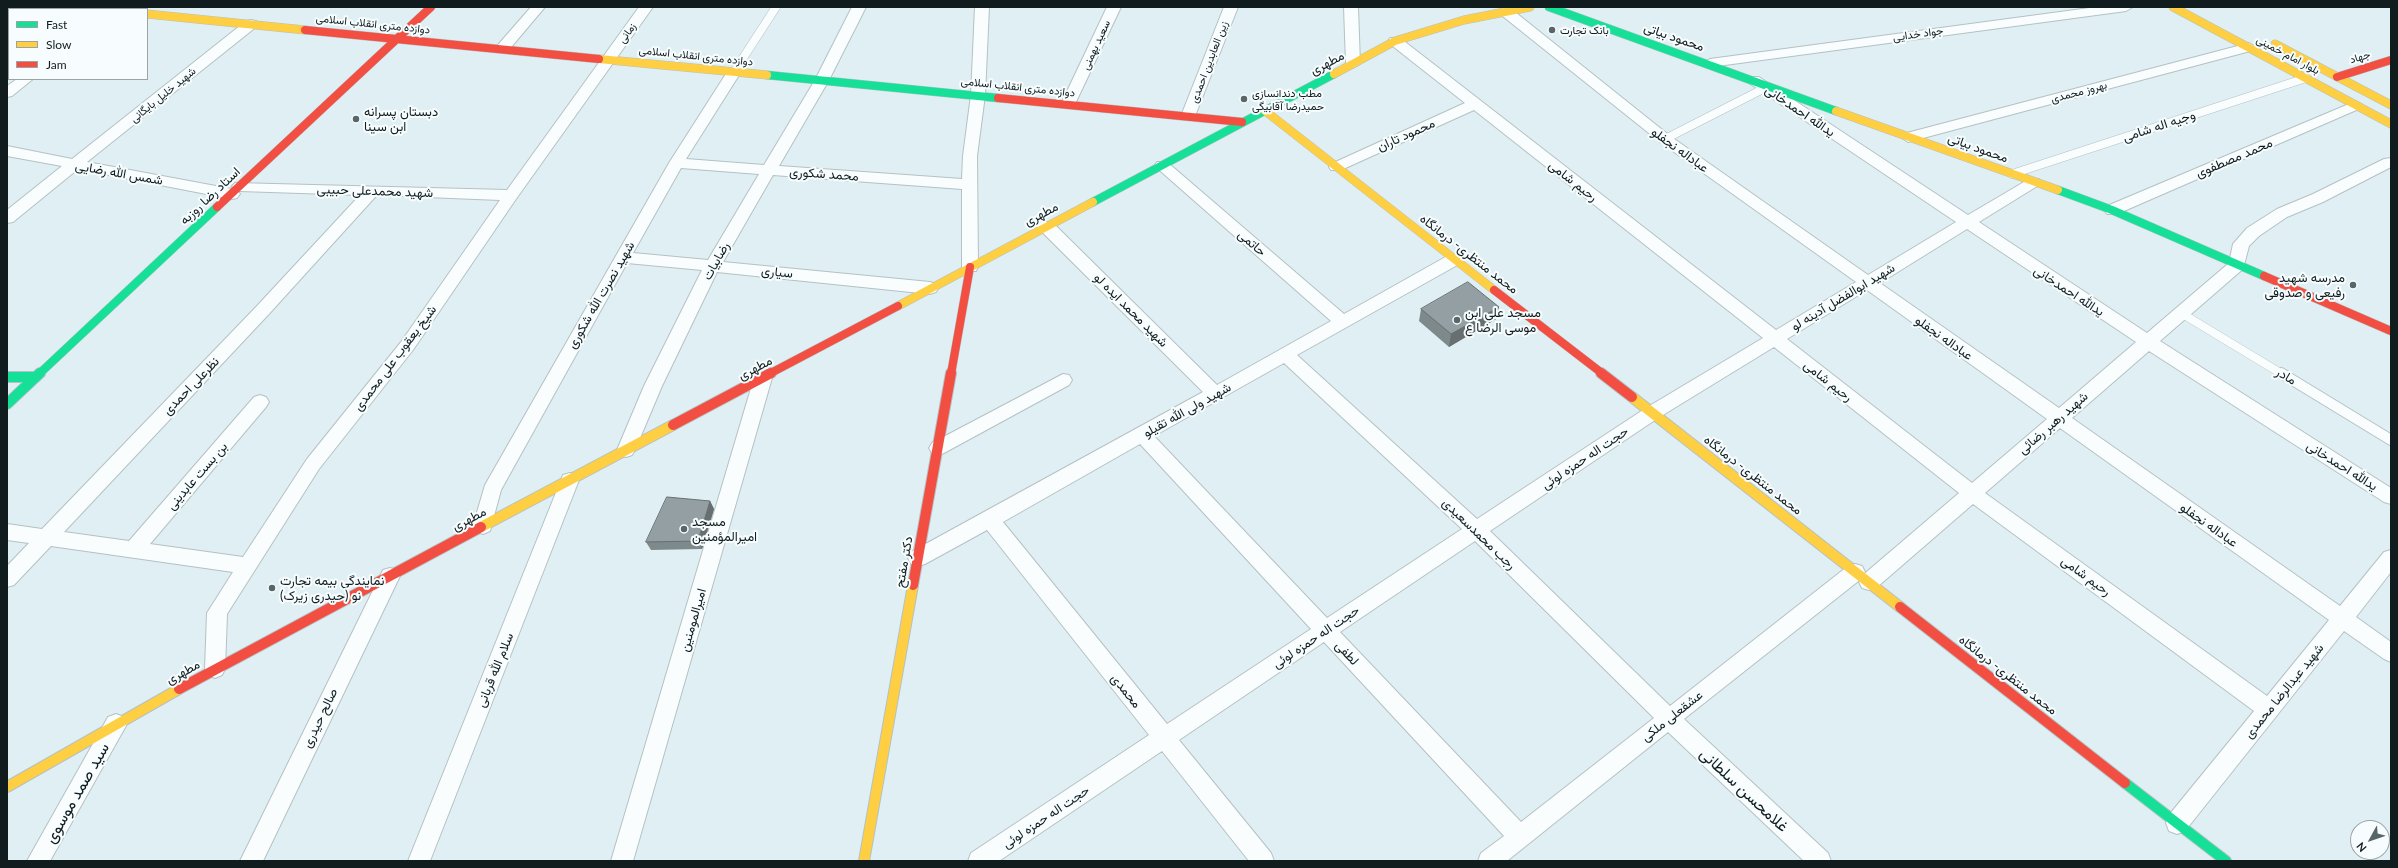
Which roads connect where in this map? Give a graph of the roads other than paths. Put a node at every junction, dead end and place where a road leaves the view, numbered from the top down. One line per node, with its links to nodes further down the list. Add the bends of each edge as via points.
1 (79, 7): 15 (main road)
2 (431, 7): 19 (main road, استاد رضا روزبه)
3 (538, 7): 23 (street)
4 (646, 7): 24 (street, زمانی)
5 (776, 7): 28 (lane)
6 (859, 7): 32 (street, رضابیات)
7 (982, 7): 35 (street)
8 (1114, 7): 36 (street, سعید بهمنی)
9 (1231, 7): 41 (street, زین العابدین احمدی)
10 (1351, 7): 27 (street)
11 (1530, 7): 16 (main road, مطهری)
12 (1549, 7): 26 (main road, محمود بیاتی)
13 (2126, 7): 26 (street, جواد خدایی)
14 (2173, 7): 22 (main road, بلوار امام خمینی)
15 (90, 8)
16 (1505, 11): 21 (main road, مطهری, via 1464,20); 45 (street, عباداله نجفلو)
17 (148, 14): 18 (main road, دوازده متری انقلاب اسلامی)
18 (251, 24): 19 (main road, دوازده متری انقلاب اسلامی); 49 (street, شهید خلیل بایگانی)
19 (397, 39): 23 (main road, دوازده متری انقلاب اسلامی); 56 (main road, استاد رضا روزبه)
20 (2267, 40): 29 (main road, بلوار امام خمینی)
21 (1395, 41): 27 (main road, مطهری); 37 (street, رحیم شامی)
22 (2249, 47): 30 (main road, بلوار امام خمینی); 44 (street, بهروز محمدی)
23 (502, 49): 24 (main road, دوازده متری انقلاب اسلامی)
24 (608, 59): 28 (main road, دوازده متری انقلاب اسلامی); 58 (street, شیخ یعقوب علی محمدی)
25 (2391, 60): 29 (main road, جهاد)
26 (1710, 63): 33 (main road, محمود بیاتی)
27 (1352, 64): 40 (main road, مطهری)
28 (734, 72): 32 (main road, دوازده متری انقلاب اسلامی); 48 (street, شهید نصرت الله شکوری)
29 (2336, 77): 39 (main road, بلوار امام خمینی)
30 (2306, 78): 38 (main road, بلوار امام خمینی); 53 (lane, وجیه اله شامی)
31 (25, 80): 34 (street)
32 (822, 80): 35 (main road, دوازده متری انقلاب اسلامی); 52 (street, رضابیات)
33 (1758, 83): 44 (main road, محمود بیاتی); 45 (lane); 61 (street, یدالله احمدخانی)
34 (7, 93)
35 (978, 96): 36 (main road, دوازده متری انقلاب اسلامی); 55 (street, via 970,156)
36 (1068, 104): 41 (main road, دوازده متری انقلاب اسلامی)
37 (1475, 104): 51 (street, محمود تاران); 73 (street, رحیم شامی)
38 (2356, 105): 43 (main road, بلوار امام خمینی); 59 (street, محمد مصطفوی)
39 (2391, 105)
40 (1264, 110): 42 (main road, مطهری); 51 (main road, محمد منتظری- درمانگاه)
41 (1188, 116): 42 (main road, دوازده متری انقلاب اسلامی)
42 (1242, 122): 50 (main road, مطهری)
43 (2391, 124)
44 (1908, 137): 53 (main road, محمود بیاتی)
45 (1665, 139): 68 (street, عباداله نجفلو)
46 (7, 151): 49 (street, شمس الله رضایی)
47 (2389, 162): 65 (street, via 2282,213 2241,244)
48 (676, 163): 52 (street, محمد شکوری); 63 (street, شهید نصرت الله شکوری)
49 (74, 165): 56 (street, شمس الله رضایی); 60 (street, شهید خلیل بایگانی)
50 (1162, 165): 62 (main road, مطهری); 71 (street, حاتمی)
51 (1336, 167): 64 (main road, محمد منتظری- درمانگاه)
52 (769, 170): 55 (street, محمد شکوری); 66 (street, رضابیات)
53 (2012, 174): 54 (main road, محمود بیاتی)
54 (2034, 182): 59 (main road, محمود بیاتی); 61 (street, شهید ابوالفضل آدینه لو)
55 (971, 185): 67 (street)
56 (236, 190): 57 (street, شهید محمدعلی حبیبی); 76 (main road, استاد رضا روزبه)
57 (372, 191): 58 (street, شهید محمدعلی حبیبی); 96 (street, نظرعلی احمدی)
58 (511, 195): 100 (street, شیخ یعقوب علی محمدی, via 407,346 313,464)
59 (2112, 210): 65 (main road, محمود بیاتی)
60 (7, 218)
61 (1966, 223): 68 (street, شهید ابوالفضل آدینه لو); 74 (street, یدالله احمدخانی)
62 (1046, 226): 67 (main road, مطهری); 80 (street, شهید محمد ایده لو)
63 (623, 257): 66 (street, سیاری); 93 (street, شهید نصرت الله شکوری, via 492,490)
64 (1455, 259): 71 (street, شهید ولی الله تقیلو); 83 (main road, محمد منتظری- درمانگاه)
65 (2237, 265): 70 (street, شهید رهبر رضائی); 72 (main road, محمود بیاتی)
66 (712, 266): 69 (street, سیاری); 88 (street, رضابیات, via 653,386)
67 (970, 267): 69 (main road, مطهری); 87 (main road, دکتر مفتح)
68 (1866, 283): 73 (street, شهید ابوالفضل آدینه لو); 84 (street, عباداله نجفلو)
69 (930, 288): 78 (main road, مطهری)
70 (2181, 313): 74 (street, شهید رهبر رضائی); 86 (lane, مادر)
71 (1343, 322): 75 (street, شهید ولی الله تقیلو)
72 (2391, 331)
73 (1774, 339): 83 (street, شهید ابوالفضل آدینه لو); 90 (street, رحیم شامی)
74 (2148, 342): 84 (street, شهید رهبر رضائی); 91 (street, یدالله احمدخانی)
75 (1286, 354): 80 (street, شهید ولی الله تقیلو); 94 (street, رجب محمدسعیدی)
76 (36, 377): 77 (main road); 82 (main road, استاد رضا روزبه)
77 (7, 378)
78 (763, 378): 88 (main road, مطهری); 118 (street, امیرالمومنین)
79 (1063, 380): 87 (street)
80 (1215, 394): 85 (street, شهید ولی الله تقیلو)
81 (260, 402): 97 (street, بن بست عابدینی)
82 (7, 404)
83 (1652, 413): 94 (street, حجت اله حمزه لوئی); 102 (main road, محمد منتظری- درمانگاه)
84 (2058, 419): 90 (street, شهید رهبر رضائی); 104 (street, عباداله نجفلو)
85 (1142, 435): 92 (street, شهید ولی الله تقیلو); 105 (street, لطفی)
86 (2391, 440)
87 (938, 448): 98 (main road, دکتر مفتح)
88 (626, 450): 89 (main road, مطهری)
89 (570, 480): 93 (main road, مطهری); 117 (street, سلام الله قربانی)
90 (1972, 493): 102 (street, شهید رهبر رضائی); 108 (street, رحیم شامی)
91 (2391, 496)
92 (990, 520): 98 (street, شهید ولی الله تقیلو); 111 (street, محمدی)
93 (483, 526): 101 (main road, مطهری)
94 (1476, 530): 105 (street, حجت اله حمزه لوئی); 109 (street, رجب محمدسعیدی)
95 (7, 532): 96 (street)
96 (47, 537): 97 (street); 103 (street, نظرعلی احمدی)
97 (134, 549): 100 (street)
98 (918, 558): 119 (main road, دکتر مفتح)
99 (2391, 558): 104 (street, شهید عبدالرضا محمدی)
100 (249, 566): 107 (street, شیخ یعقوب علی محمدی, via 217,613)
101 (390, 576): 107 (main road, مطهری); 116 (street, صالح حیدری)
102 (1862, 577): 109 (street, عشقعلی ملکی); 113 (main road, محمد منتظری- درمانگاه)
103 (7, 579)
104 (2342, 619): 106 (street, عباداله نجفلو); 108 (street, شهید عبدالرضا محمدی)
105 (1326, 630): 111 (street, حجت اله حمزه لوئی); 114 (street, لطفی)
106 (2391, 653)
107 (215, 669): 110 (main road, مطهری)
108 (2269, 710): 113 (street, شهید عبدالرضا محمدی)
109 (1669, 719): 114 (street, عشقعلی ملکی); 123 (street, غلامحسن سلطانی)
110 (116, 724): 112 (main road, مطهری); 115 (street, سید صمد موسوی)
111 (1164, 738): 120 (street, حجت اله حمزه لوئی); 121 (street, محمدی)
112 (7, 787)
113 (2177, 823): 124 (main road, محمد منتظری- درمانگاه)
114 (1520, 837): 122 (street, عشقعلی ملکی)
115 (38, 861)
116 (251, 861)
117 (420, 861)
118 (622, 861)
119 (864, 861)
120 (979, 861)
121 (1263, 861)
122 (1489, 861)
123 (1820, 861)
124 (2226, 861)

